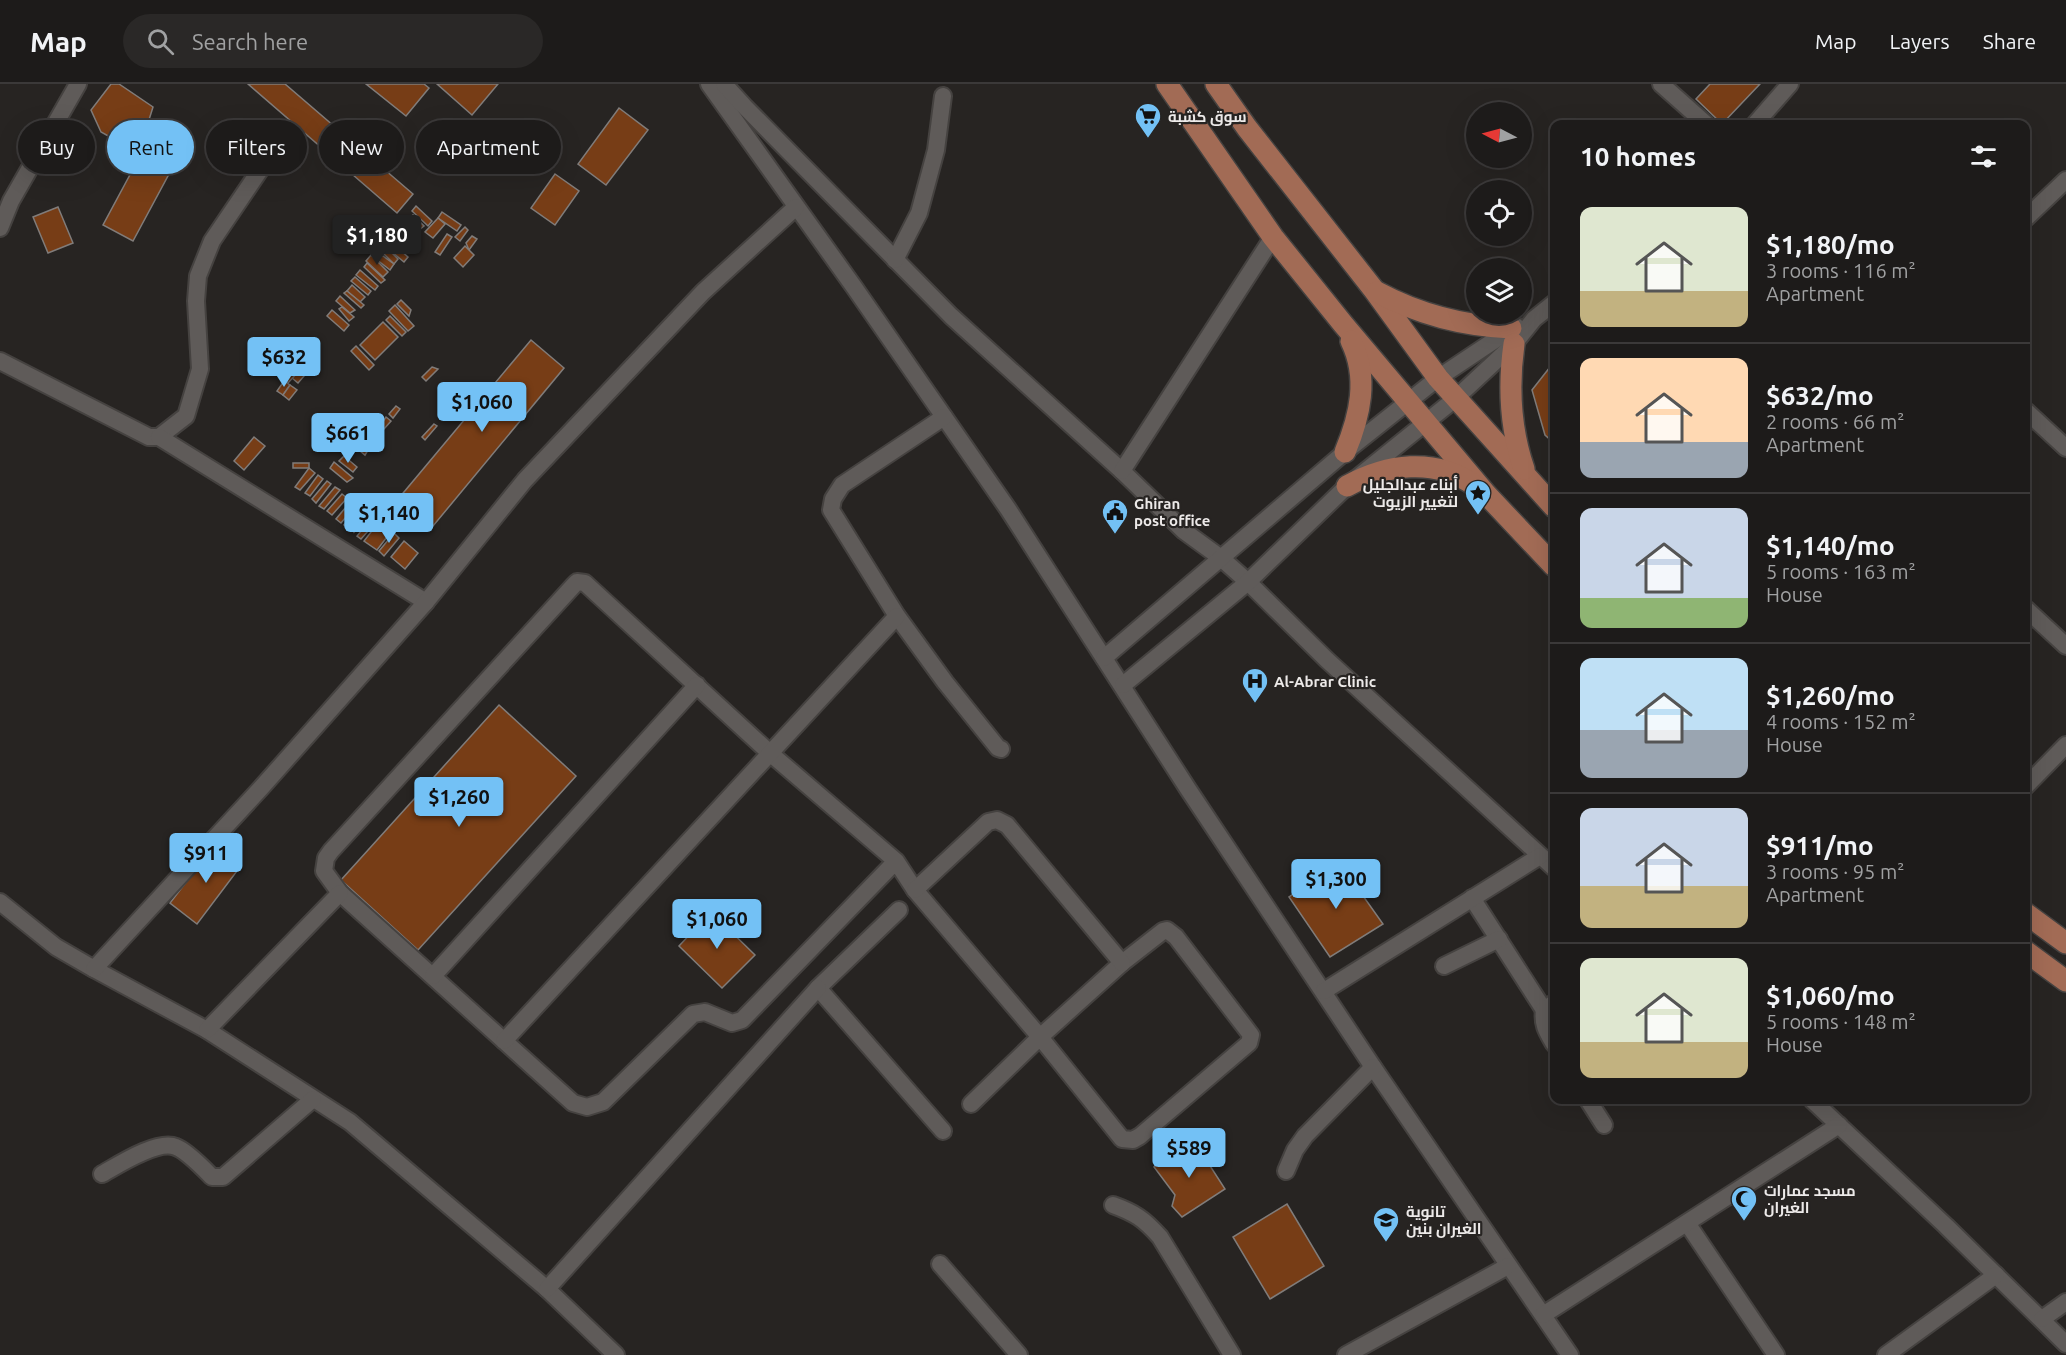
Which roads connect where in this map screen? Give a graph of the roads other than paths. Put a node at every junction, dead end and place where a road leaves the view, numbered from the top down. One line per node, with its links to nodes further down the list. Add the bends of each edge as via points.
1 (78, 84): 15 (street, via 11,201)
2 (709, 84): 13 (street)
3 (724, 84): 17 (street)
4 (1167, 84): 16 (main road)
5 (1216, 84): 18 (main road)
6 (1661, 84): 9 (street)
7 (1790, 84): 10 (street)
8 (943, 96): 17 (street, via 936,150 919,213)
9 (1702, 120)
10 (1758, 120)
11 (258, 174): 29 (street, via 212,242 198,276 200,369 186,416)
12 (2066, 180): 14 (street)
13 (796, 207): 27 (street); 40 (street, via 703,292 525,480)
14 (2030, 214)
15 (0, 228)
16 (1273, 237): 20 (main road); 32 (street)
17 (894, 260): 32 (street)
18 (1374, 290): 21 (main road, via 1411,309 1450,321 1491,327); 23 (main road)
19 (1550, 306): 21 (street)
20 (1343, 324): 25 (main road); 31 (main road, via 1361,374 1356,428)
21 (1513, 336): 23 (street); 24 (street); 33 (main road, via 1510,401 1515,439)
22 (0, 361): 29 (street, via 149,437)
23 (1438, 378): 24 (main road); 25 (street)
24 (1455, 399): 28 (street); 33 (main road)
25 (1408, 402): 28 (main road); 31 (street)
26 (2030, 415): 30 (street)
27 (944, 417): 42 (street, via 842,485 833,500 831,510); 44 (street)
28 (1426, 422): 34 (street); 35 (main road)
29 (159, 438): 40 (street)
30 (2066, 448)
31 (1345, 452): 37 (street)
32 (1122, 471): 37 (street, via 1184,531)
33 (1526, 476): 36 (main road)
34 (1347, 486): 35 (main road, via 1386,469 1407,466 1449,473); 39 (street)
35 (1486, 494): 38 (main road)
36 (1550, 503)
37 (1221, 558): 39 (street); 44 (street)
38 (1550, 562)
39 (1248, 582): 46 (street); 51 (street)
40 (426, 602): 65 (street)
41 (2030, 613): 43 (street)
42 (897, 616): 48 (street); 49 (street)
43 (2066, 646)
44 (1104, 658): 46 (street)
45 (697, 686): 49 (street); 55 (street, via 589,586 577,582 326,858 324,871); 66 (street)
46 (1123, 686): 69 (street)
47 (2066, 745): 50 (street)
48 (1001, 749)
49 (771, 754): 52 (street); 74 (street)
50 (2030, 782)
51 (1540, 856): 53 (street); 56 (street)
52 (896, 861): 54 (street); 74 (street, via 742,1020 732,1023 705,1012 693,1014 603,1102 587,1107 573,1103)
53 (1550, 865)
54 (915, 890): 63 (street, via 988,822 1003,822); 72 (street)
55 (340, 893): 66 (street); 71 (street)
56 (1472, 898): 60 (street); 69 (street)
57 (0, 902): 65 (street)
58 (899, 910): 68 (street)
59 (2030, 917): 61 (main road)
60 (1498, 939): 64 (street); 70 (street)
61 (2066, 943)
62 (2030, 955): 67 (main road)
63 (1122, 963): 72 (street); 72 (street, via 1162,931 1172,932 1250,1032 1251,1040 1140,1136 1127,1141)
64 (1444, 966)
65 (94, 969): 71 (street)
66 (433, 976): 74 (street)
67 (2066, 981)
68 (818, 988): 82 (street); 90 (street)
69 (1324, 991): 75 (street)
70 (1549, 1007): 73 (street, via 1543,1019)
71 (207, 1030): 76 (street)
72 (1040, 1037): 77 (street)
73 (1550, 1038)
74 (504, 1041)
75 (1373, 1067): 83 (street, via 1305,1136); 88 (street)
76 (313, 1099): 84 (street, via 223,1177 212,1177 175,1146 139,1154); 90 (street, via 382,1147)
77 (971, 1104)
78 (1591, 1104): 80 (street)
79 (1816, 1104): 81 (street)
80 (1604, 1125)
81 (1839, 1125): 86 (street); 89 (street)
82 (943, 1131)
83 (1286, 1171)
84 (102, 1174)
85 (1113, 1205): 97 (street, via 1134,1213 1160,1237)
86 (1687, 1223): 92 (street); 100 (street)
87 (939, 1264): 96 (street)
88 (1508, 1266): 92 (street); 98 (street)
89 (1996, 1275): 93 (street); 101 (street)
90 (547, 1289): 95 (street)
91 (2066, 1302): 93 (street)
92 (1543, 1315): 99 (street)
93 (2042, 1319): 94 (street)
94 (2066, 1344)
95 (616, 1355)
96 (1019, 1355)
97 (1232, 1355)
98 (1346, 1355)
99 (1570, 1355)
100 (1776, 1355)
101 (1886, 1355)

